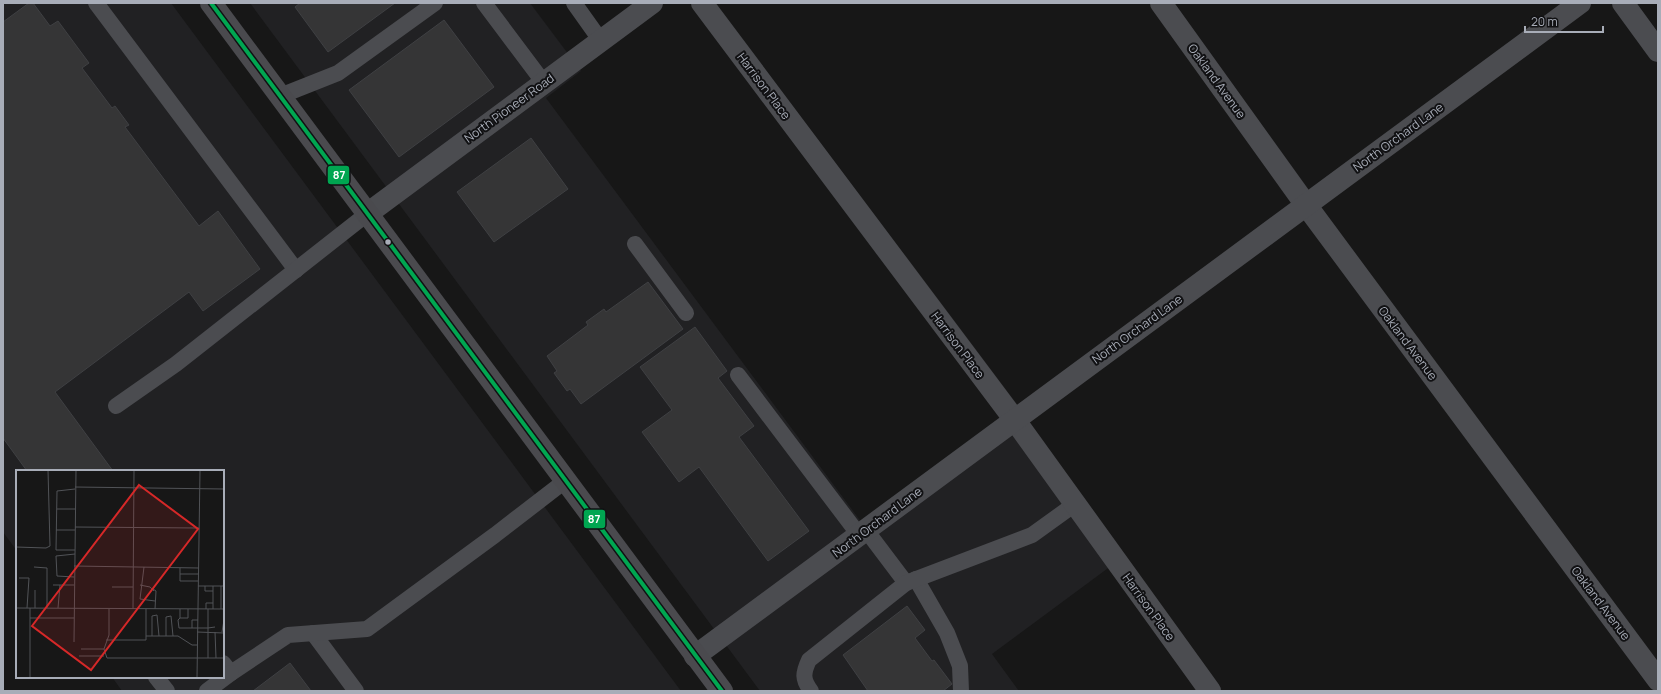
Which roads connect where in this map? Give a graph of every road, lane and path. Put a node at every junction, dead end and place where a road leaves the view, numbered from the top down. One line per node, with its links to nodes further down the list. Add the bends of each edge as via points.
1 (96, 3): 18 (lane)
2 (435, 3): 14 (lane, via 338,73)
3 (484, 3): 13 (lane)
4 (574, 3): 11 (lane)
5 (652, 3): 11 (street, North Pioneer Road)
6 (702, 3): 22 (street, Harrison Place)
7 (1160, 3): 15 (street, Oakland Avenue)
8 (1580, 3): 15 (street, North Orchard Lane)
9 (1622, 3): 12 (street)
10 (215, 5): 14 (main road)
11 (601, 41): 13 (street, North Pioneer Road)
12 (1658, 51)
13 (544, 83): 16 (street, North Pioneer Road)
14 (280, 96): 16 (main road)
15 (1306, 205): 22 (street, North Orchard Lane); 32 (street, Oakland Avenue)
16 (367, 214): 18 (lane); 23 (main road)
17 (635, 244): 19 (lane)
18 (296, 270): 21 (lane, via 176,364)
19 (686, 313)
20 (738, 375): 25 (lane)
21 (116, 406)
22 (1014, 419): 24 (street, Harrison Place); 25 (street, North Orchard Lane)
23 (565, 481): 27 (lane, via 367,629); 28 (main road)
24 (1075, 504): 26 (lane, via 1032,535); 39 (street, Harrison Place)
25 (862, 532): 26 (lane); 28 (street, North Orchard Lane)
26 (911, 581): 33 (lane, via 947,633 960,666); 38 (lane, via 809,660 804,671 805,683)
27 (313, 633): 29 (lane, via 288,635); 36 (lane)
28 (695, 656): 37 (main road)
29 (227, 668)
30 (157, 678): 34 (lane)
31 (218, 678): 35 (lane)
32 (1658, 680)
33 (959, 689)
34 (167, 691)
35 (207, 691)
36 (356, 691)
37 (722, 691)
38 (811, 691)
39 (1210, 691)

